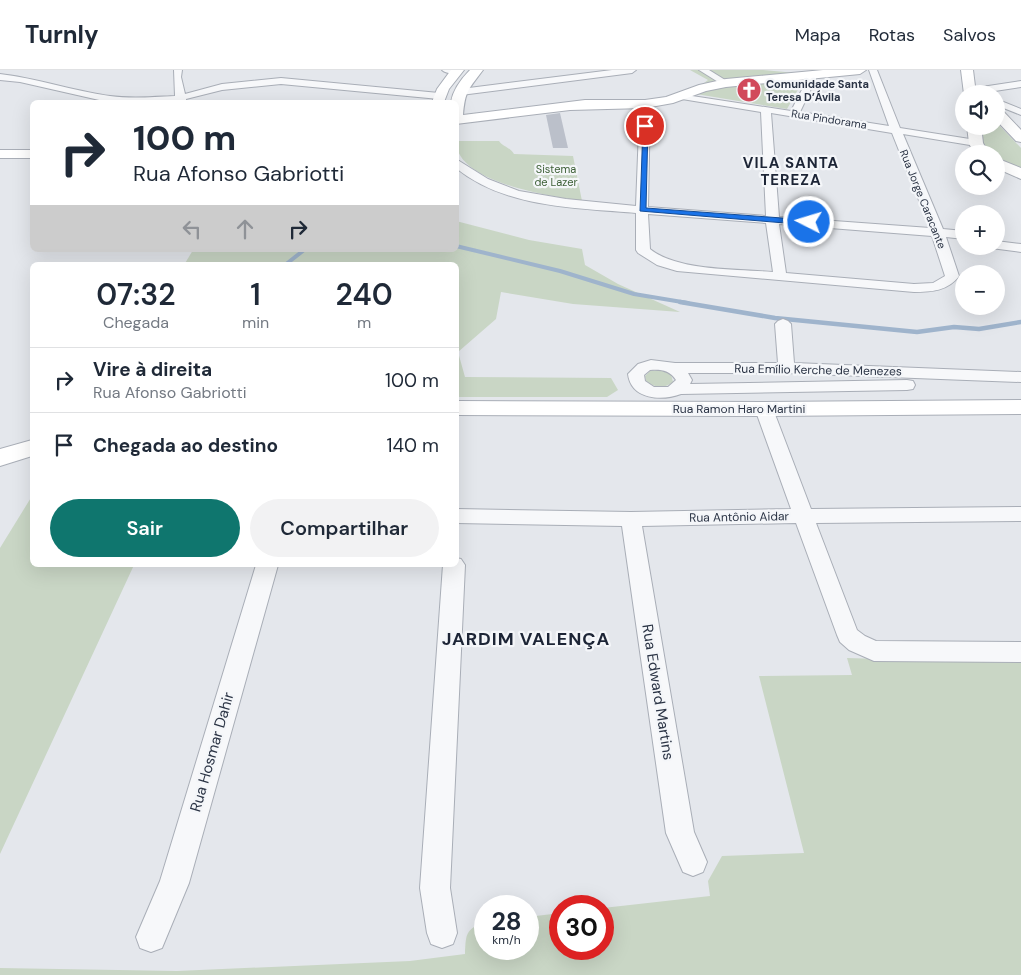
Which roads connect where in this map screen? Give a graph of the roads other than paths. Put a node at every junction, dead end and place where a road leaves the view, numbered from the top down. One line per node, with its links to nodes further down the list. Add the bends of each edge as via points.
1 (178, 70): 21 (street, via 176,77)
2 (454, 70): 19 (street)
3 (477, 70): 16 (street)
4 (632, 70): 16 (street)
5 (703, 70): 11 (street)
6 (860, 70): 9 (street)
7 (873, 70): 33 (street, Rua Jorge Caracante)
8 (967, 70): 13 (street)
9 (814, 74): 11 (street); 30 (street)
10 (0, 77): 20 (street)
11 (726, 83): 14 (street)
12 (1021, 84): 15 (street)
13 (972, 85)
14 (712, 86): 18 (street); 18 (street)
15 (1005, 86)
16 (463, 89): 24 (street)
17 (396, 92): 19 (street); 21 (street, via 280,81 222,87); 22 (street)
18 (672, 95): 25 (street); 26 (street); 28 (street, Rua Pindorama)
19 (435, 98): 23 (street)
20 (124, 100)
21 (181, 100)
22 (382, 100)
23 (398, 100)
24 (458, 100)
25 (609, 104): 26 (street); 31 (street, via 566,106 477,118)
26 (646, 104): 42 (street)
27 (1005, 106): 29 (street)
28 (766, 109): 30 (street, Rua Pindorama); 43 (street)
29 (1021, 112)
30 (794, 113): 33 (street, Rua Pindorama)
31 (459, 116)
32 (1015, 126): 34 (street)
33 (895, 130): 35 (street, Rua Pindorama); 45 (street, Rua Jorge Caracante)
34 (1021, 138)
35 (965, 145)
36 (0, 154): 37 (street)
37 (30, 154)
38 (459, 164): 42 (street, via 482,180 546,201)
39 (1005, 166): 40 (street)
40 (1021, 174)
41 (459, 177): 42 (street, via 500,197 545,207)
42 (642, 213): 43 (street); 51 (street, via 643,250 666,265)
43 (772, 224): 45 (street); 51 (street)
44 (955, 235): 45 (street)
45 (940, 237): 48 (street); 51 (street, Rua Jorge Caracante, via 952,276 930,288)
46 (1005, 238): 47 (street)
47 (1021, 239)
48 (955, 241)
49 (1005, 247): 50 (street)
50 (1021, 248)
51 (780, 276)
52 (783, 324): 54 (street)
53 (673, 368): 54 (street, Rua Emílio Kerche de Menezes); 57 (street, via 683,376); 57 (street, Rua Emílio Kerche de Menezes, via 644,367 635,378 642,387 657,393)
54 (786, 368): 55 (street, Rua Emílio Kerche de Menezes)
55 (962, 376): 56 (street, Rua Emílio Kerche de Menezes); 57 (street, Rua Emílio Kerche de Menezes, via 938,384)
56 (1021, 377)
57 (679, 389)
58 (1021, 407): 60 (street, Rua Ramon Haro Martini)
59 (459, 408): 60 (street, Rua Ramon Haro Martini)
60 (764, 410): 64 (street)
61 (30, 449): 62 (street)
62 (0, 458)
63 (1021, 514): 64 (street, Rua Antônio Aidar)
64 (805, 516): 65 (street, Rua Antônio Aidar); 69 (street, via 848,635 857,643 874,651)
65 (631, 519): 66 (street, Rua Antônio Aidar); 70 (street, Rua Edward Martins, via 680,833)
66 (459, 522)
67 (266, 567): 72 (street, Rua Hosmar Dahir, via 174,883)
68 (454, 567): 71 (street, via 435,888)
69 (1021, 652)
70 (693, 862)
71 (442, 933)
72 (151, 937)

